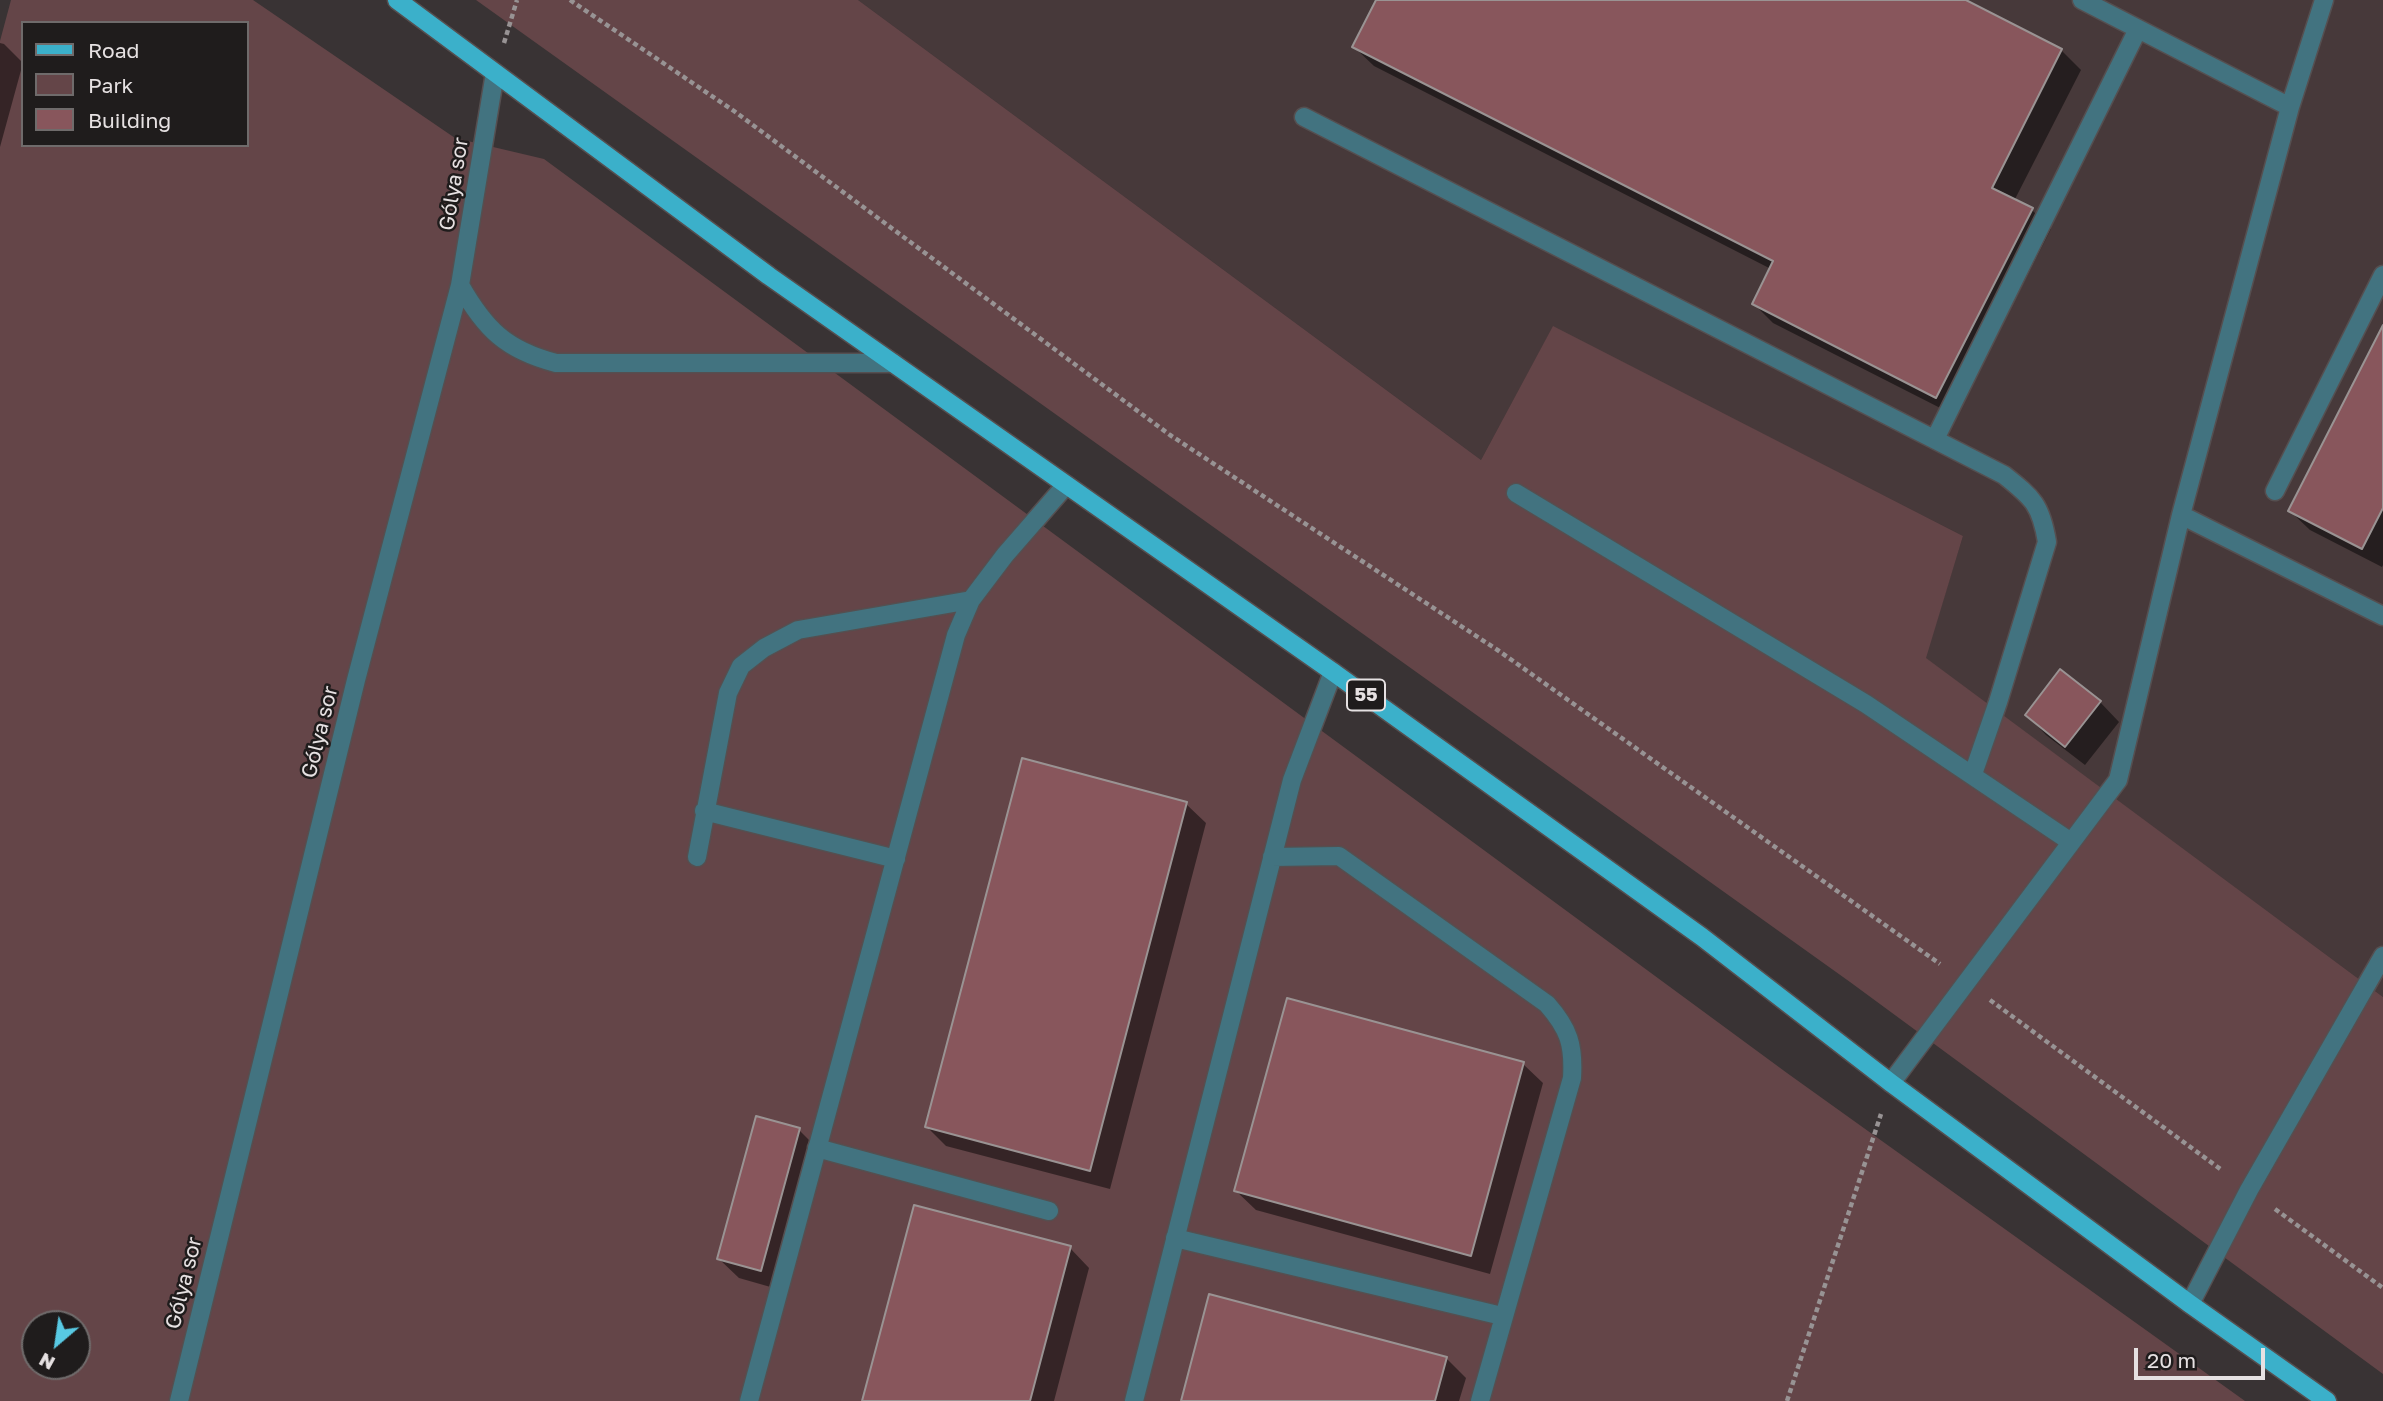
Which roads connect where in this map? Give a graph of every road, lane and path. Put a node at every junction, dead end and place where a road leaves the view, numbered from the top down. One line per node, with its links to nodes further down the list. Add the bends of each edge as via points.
1 (397, 0): 7 (main road, 55)
2 (517, 0): 7 (path)
3 (570, 0): 28 (path, via 734,111 1170,435 1499,651)
4 (2082, 0): 6 (street)
5 (2324, 0): 8 (street)
6 (2138, 29): 8 (street); 13 (street)
7 (495, 73): 11 (street, Gólya sor); 12 (main road, 55)
8 (2290, 107): 17 (street)
9 (1304, 117): 13 (street)
10 (2383, 275): 15 (street)
11 (460, 285): 12 (street, via 486,326 501,339 520,352 556,363); 37 (street, Gólya sor, via 356,680)
12 (893, 363): 14 (main road, 55)
13 (1936, 439): 21 (street, via 2004,475 2028,494 2043,518 2047,542)
14 (1066, 485): 18 (street); 20 (main road, 55)
15 (2276, 491)
16 (1516, 493): 21 (street, via 1866,704)
17 (2181, 515): 19 (street); 23 (street, via 2118,780)
18 (971, 600): 22 (street, via 798,630 741,666 728,693); 26 (street, via 956,635)
19 (2383, 615)
20 (1333, 672): 25 (street, via 1292,780); 29 (main road, 55, via 1702,937)
21 (1973, 774): 23 (street)
22 (704, 811): 24 (street); 26 (street)
23 (2071, 842): 28 (street)
24 (697, 857)
25 (1272, 857): 33 (street); 36 (street, via 1339,856 1547,1004 1568,1033 1572,1078)
26 (896, 859): 30 (street)
27 (2383, 956): 31 (street)
28 (1966, 982): 29 (street); 31 (path)
29 (1891, 1083): 35 (main road, 55); 41 (path)
30 (817, 1148): 32 (street); 38 (street)
31 (2249, 1190): 34 (path); 35 (street)
32 (1049, 1211)
33 (1175, 1238): 36 (street); 39 (street)
34 (2383, 1287)
35 (2190, 1304): 42 (main road, 55)
36 (1502, 1316): 40 (street)
37 (179, 1401)
38 (749, 1401)
39 (1134, 1401)
40 (1479, 1401)
41 (1787, 1401)
42 (2327, 1401)

